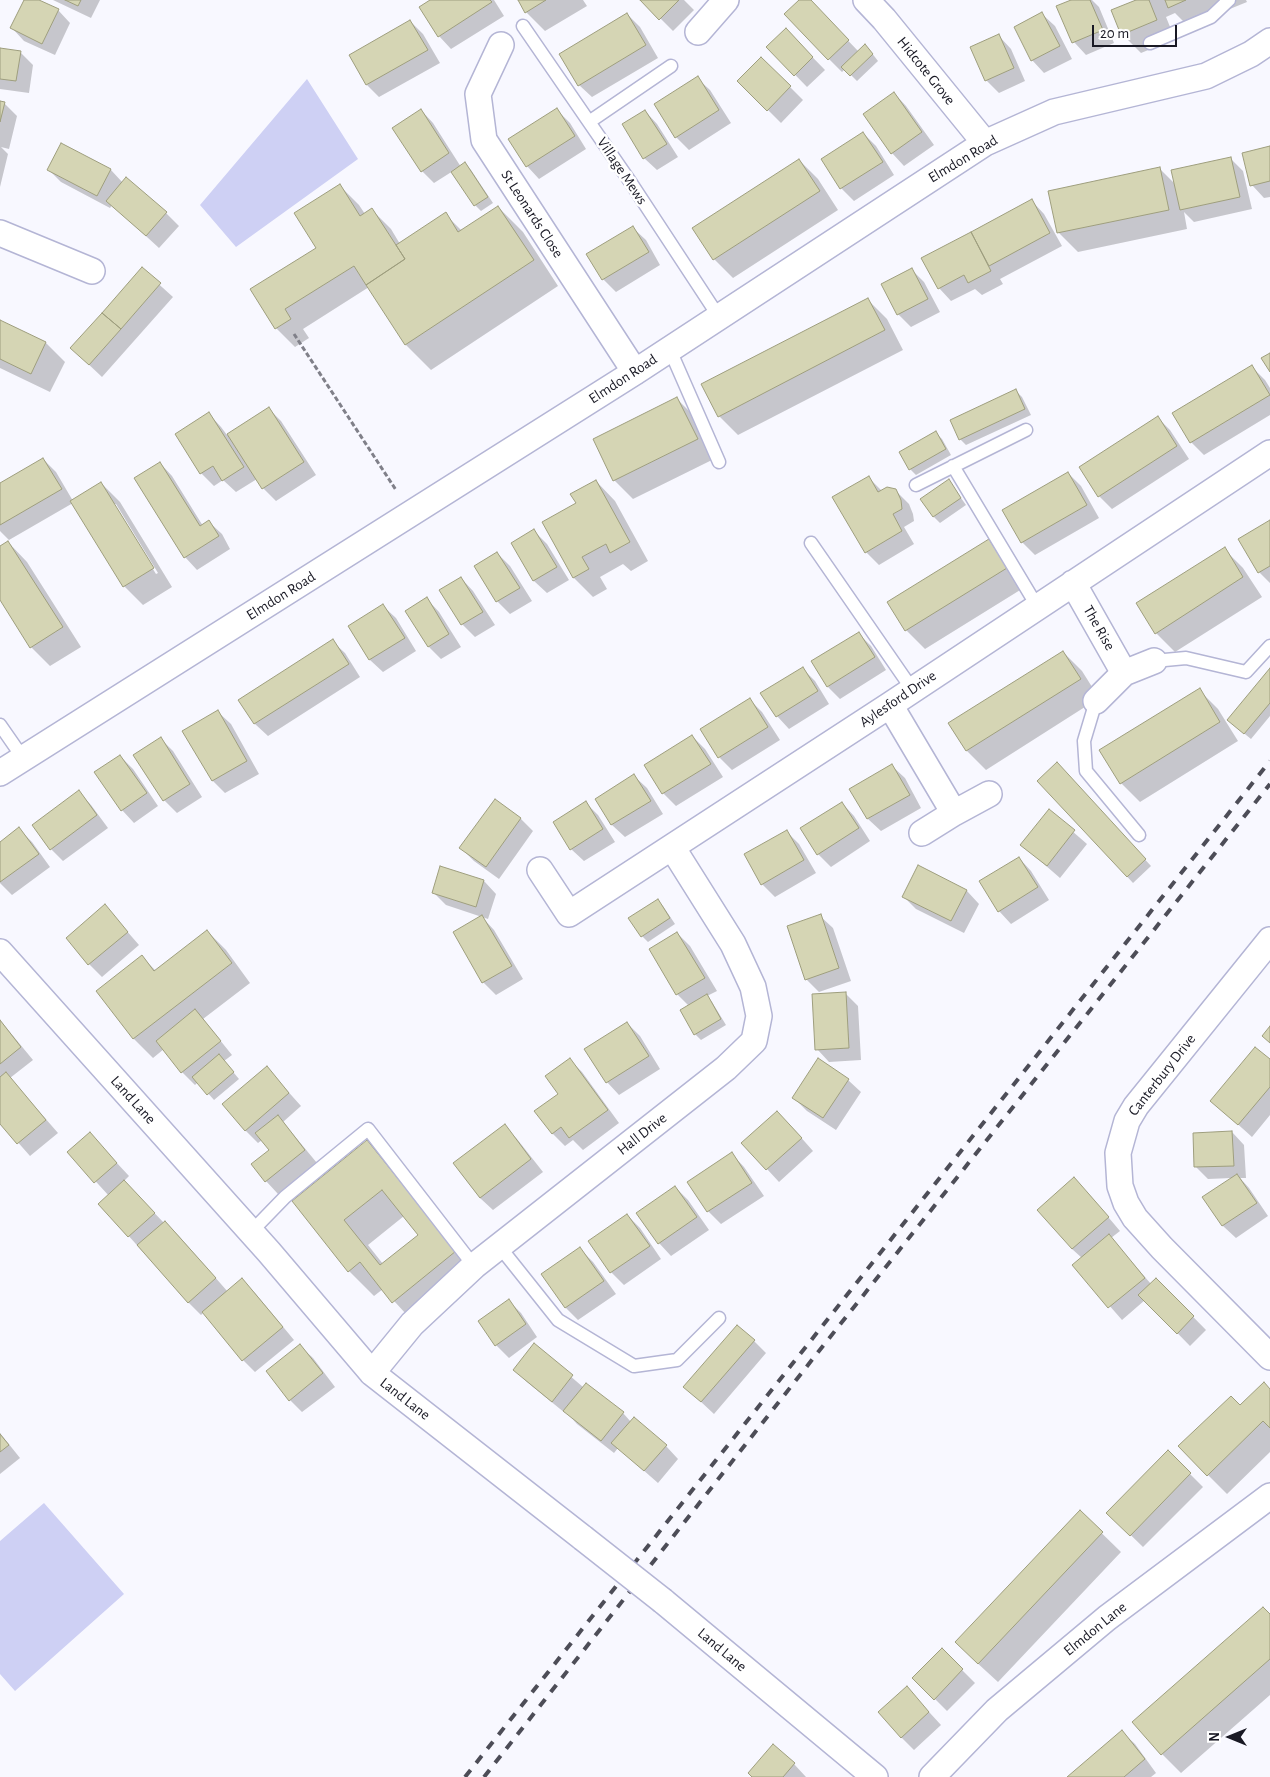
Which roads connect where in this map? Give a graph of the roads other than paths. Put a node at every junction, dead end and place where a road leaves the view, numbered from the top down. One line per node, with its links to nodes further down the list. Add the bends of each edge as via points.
1 (726, 0): 5 (street)
2 (866, 0): 11 (street, Hidcote Grove)
3 (1230, 0): 7 (lane, via 1211,16)
4 (523, 26): 10 (lane, Village Mews)
5 (698, 32)
6 (1270, 41): 11 (street, Elmdon Road, via 1206,76 1054,112)
7 (1150, 43)
8 (501, 45): 16 (street, St Leonards Close, via 478,94 484,140)
9 (671, 66): 10 (lane)
10 (589, 122): 14 (lane, Village Mews)
11 (985, 143): 14 (street, Elmdon Road)
12 (0, 233): 13 (street)
13 (92, 270)
14 (719, 317): 15 (street, Elmdon Road)
15 (670, 350): 16 (street, Elmdon Road); 19 (lane)
16 (635, 372): 32 (street, Elmdon Road)
17 (1026, 430): 20 (lane)
18 (1270, 453): 23 (street, Aylesford Drive)
19 (719, 462)
20 (953, 466): 21 (lane); 24 (lane)
21 (916, 484)
22 (811, 543): 28 (lane)
23 (1073, 583): 24 (street, Aylesford Drive); 27 (street, The Rise)
24 (1037, 606): 28 (street, Aylesford Drive)
25 (1270, 646): 26 (lane, via 1246,672 1186,658)
26 (1154, 661): 27 (street)
27 (1124, 673): 29 (street)
28 (912, 689): 30 (street, Aylesford Drive)
29 (1096, 701): 37 (lane, via 1084,741 1086,771)
30 (890, 706): 35 (street); 38 (street, Aylesford Drive)
31 (0, 725): 32 (lane)
32 (23, 758): 33 (street, Elmdon Road)
33 (0, 773)
34 (989, 794): 35 (street)
35 (954, 813): 36 (street)
36 (922, 834)
37 (1139, 836)
38 (672, 847): 39 (street, Aylesford Drive, via 569,914); 43 (street, Hall Drive, via 733,944 753,987 759,1016 754,1041 726,1068)
39 (540, 870)
40 (1270, 940): 46 (street, Canterbury Drive, via 1136,1106 1121,1136 1118,1170 1126,1203 1135,1218)
41 (0, 952): 42 (street, Land Lane)
42 (251, 1232): 44 (lane, via 285,1197 368,1129); 47 (street, Land Lane)
43 (499, 1246): 44 (street, Hall Drive); 45 (lane, via 558,1320 634,1366 677,1360)
44 (474, 1266): 47 (street, Hall Drive, via 412,1324)
45 (719, 1318)
46 (1270, 1357)
47 (372, 1373): 49 (street, Land Lane, bridge, via 663,1601)
48 (1270, 1496): 50 (street, Elmdon Lane, via 1107,1618 997,1710)
49 (875, 1777)
50 (932, 1777)

